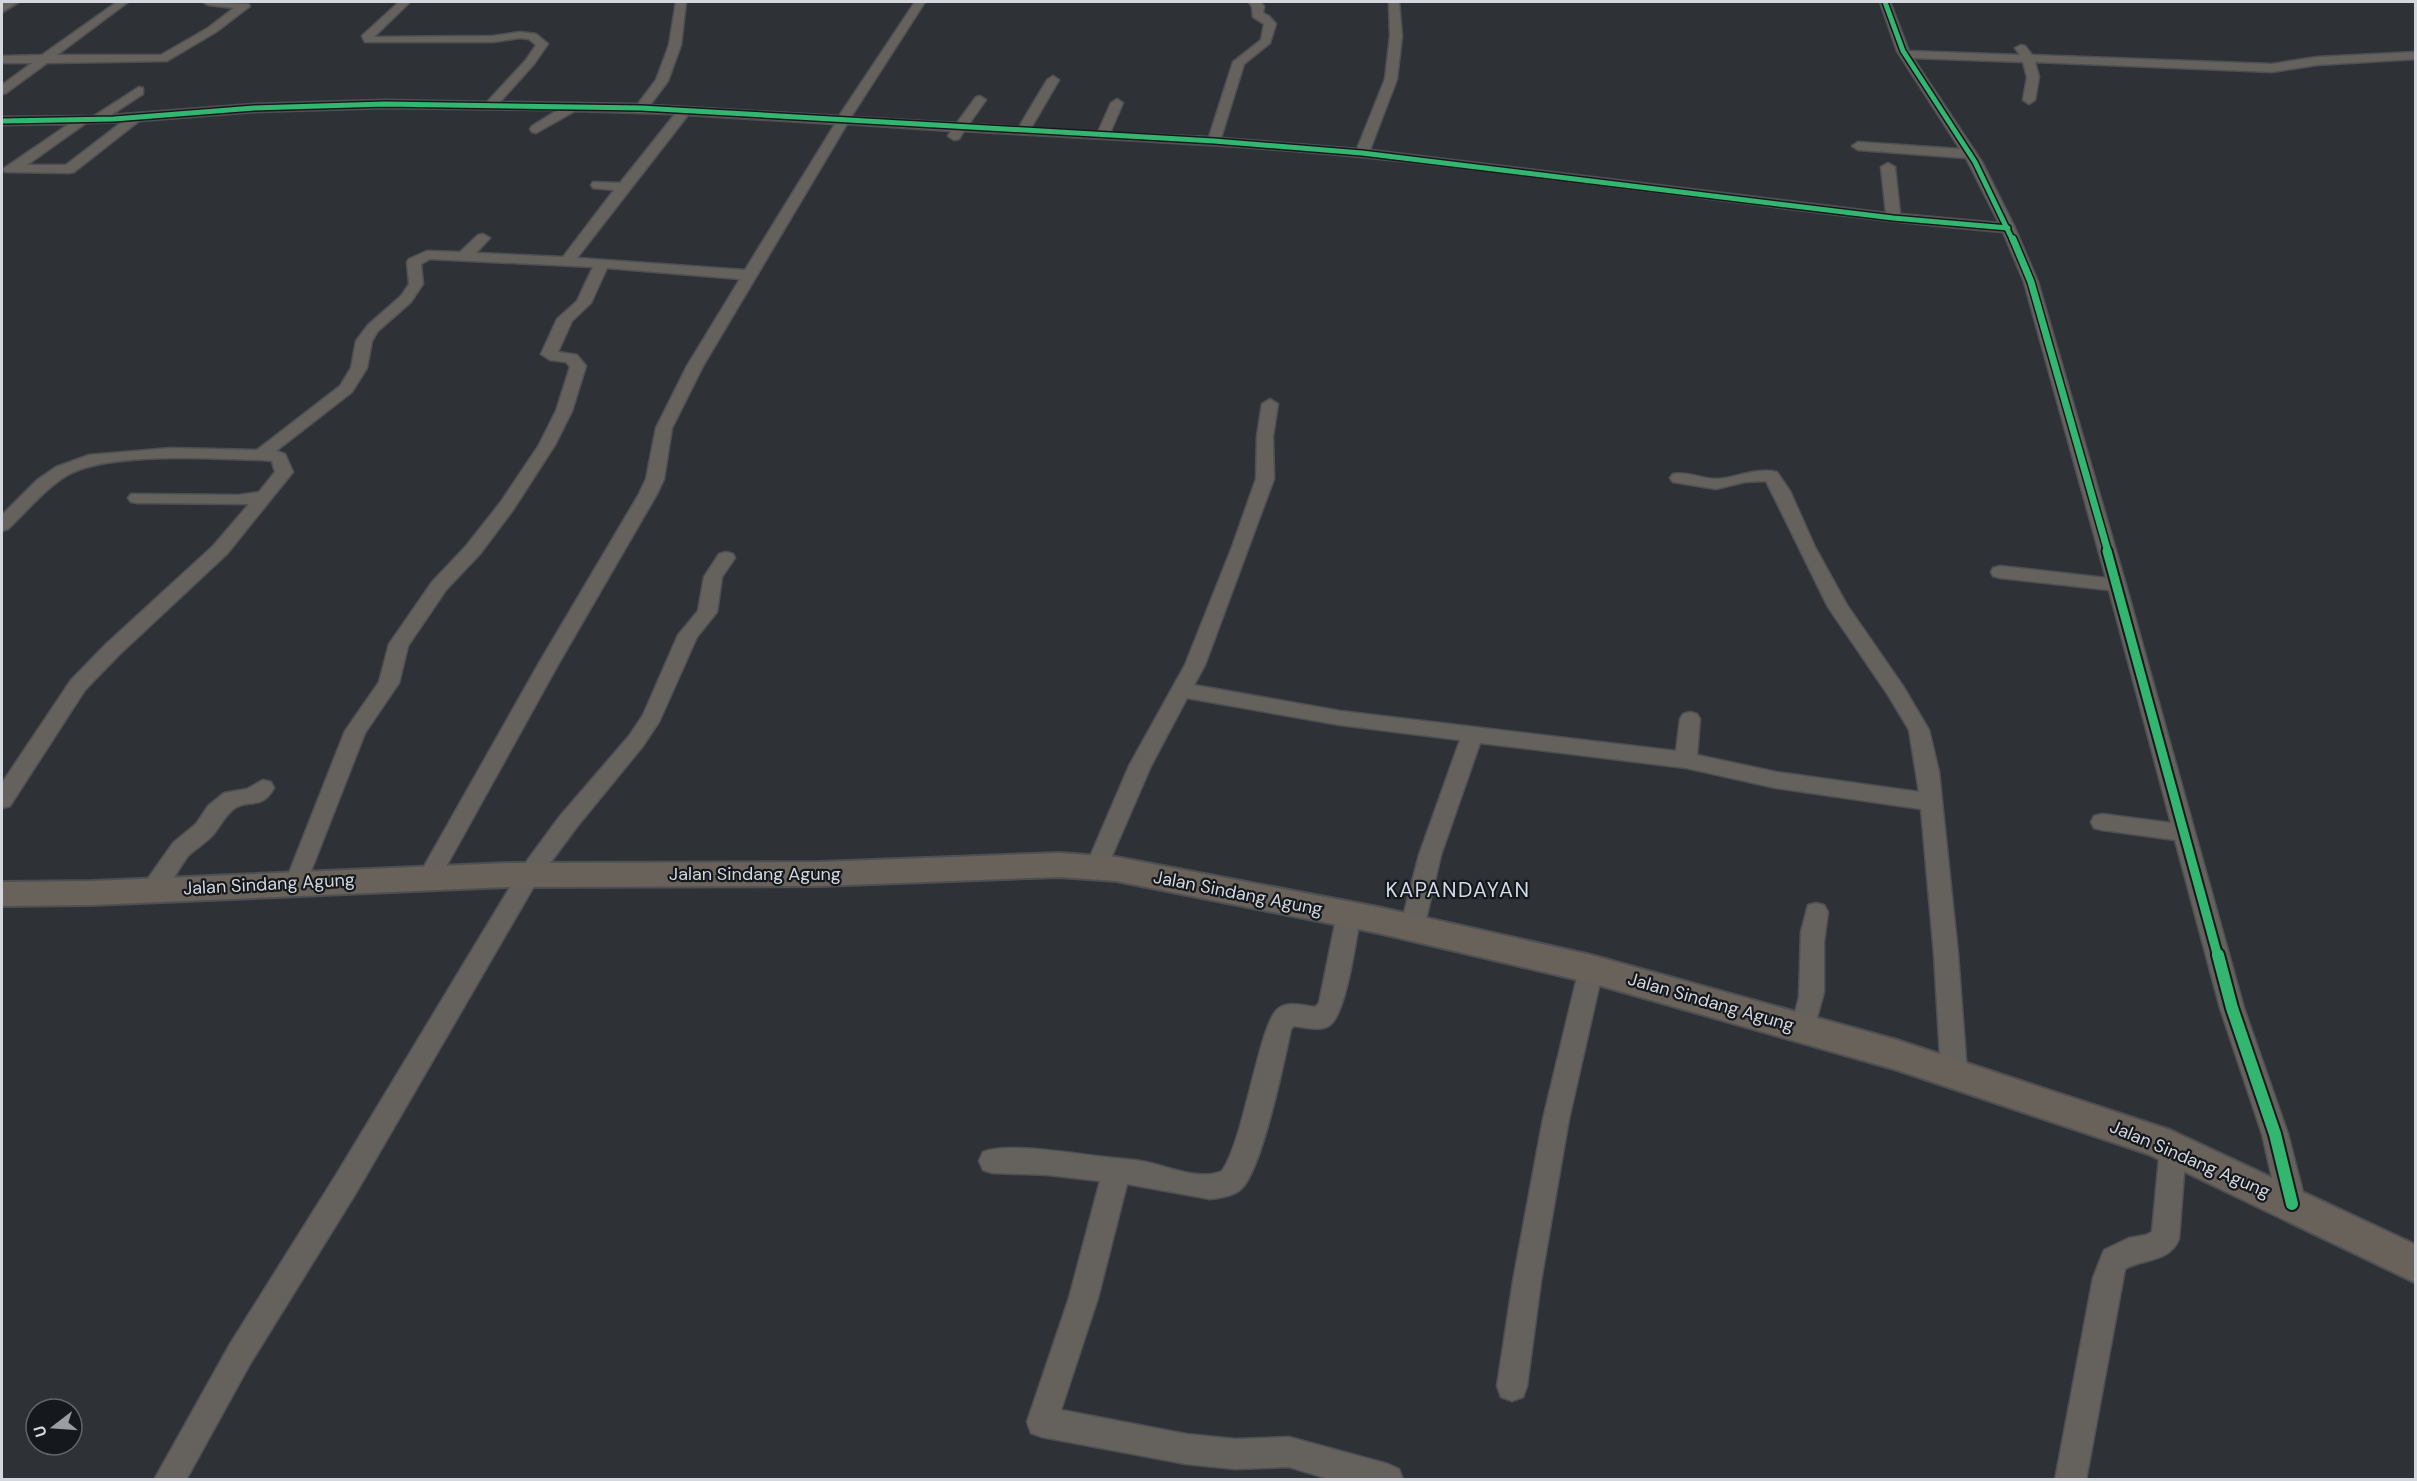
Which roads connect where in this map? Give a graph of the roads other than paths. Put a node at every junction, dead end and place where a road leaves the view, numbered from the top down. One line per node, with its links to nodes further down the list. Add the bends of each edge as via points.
1 (11, 2): 10 (main road)
2 (123, 2): 15 (street)
3 (208, 2): 15 (street, via 244,6 165,58)
4 (405, 2): 22 (street, via 368,36 369,40 493,39 520,35 532,36 542,44 530,62)
5 (681, 2): 24 (street, via 675,45 662,81)
6 (920, 2): 29 (street)
7 (1254, 2): 36 (street, via 1257,15 1268,19 1269,34 1263,44 1239,62)
8 (1394, 2): 38 (street, via 1396,36 1391,79)
9 (1885, 2): 12 (street)
10 (2, 8)
11 (2024, 52): 12 (street); 13 (street, via 2271,68); 20 (street, via 2034,78)
12 (1905, 54): 39 (street)
13 (2415, 55)
14 (2, 59): 15 (street)
15 (43, 60): 17 (street)
16 (1053, 80): 33 (street)
17 (2, 90)
18 (139, 91): 28 (street)
19 (980, 100): 31 (street)
20 (2029, 100)
21 (1117, 103): 34 (street)
22 (485, 105): 23 (street); 26 (street, via 254,108)
23 (575, 106): 24 (street); 32 (street)
24 (641, 108): 25 (street)
25 (684, 111): 29 (street); 43 (street)
26 (135, 118): 28 (street); 41 (street, via 69,169)
27 (82, 120): 28 (street); 30 (street); 41 (street, via 27,160)
28 (96, 120)
29 (843, 120): 31 (street); 50 (street)
30 (2, 121)
31 (960, 127): 33 (street); 35 (street)
32 (536, 129)
33 (1023, 131): 34 (street)
34 (1102, 136): 36 (street)
35 (949, 141)
36 (1214, 141): 38 (street)
37 (1858, 146): 39 (street)
38 (1362, 153): 44 (street)
39 (1969, 154): 45 (street)
40 (1888, 167): 44 (street)
41 (6, 170)
42 (598, 185): 43 (street)
43 (623, 187): 48 (street)
44 (1893, 218): 45 (street)
45 (2008, 228): 59 (street, via 2031,282)
46 (483, 238): 47 (street)
47 (465, 255): 48 (street); 52 (street, via 427,255 414,262 416,284 364,341 359,368 346,389)
48 (567, 261): 49 (street)
49 (602, 263): 50 (street); 72 (street, via 583,303 565,319 549,354 571,358 578,366 557,427 507,506 474,550 439,586 399,644 389,683 355,731)
50 (749, 275): 71 (street, via 669,416 655,480 648,494)
51 (1270, 404): 60 (street, via 1265,479 1195,666)
52 (261, 455): 54 (street, via 279,456 285,469); 56 (street, via 171,453 95,459 62,471 43,484)
53 (1679, 478): 66 (street, via 1716,484 1771,476 1838,607 1919,730)
54 (264, 497): 55 (street); 65 (street, via 220,550 107,654 78,686)
55 (137, 498)
56 (2, 525)
57 (726, 558): 70 (street, via 713,576 707,612 688,635 644,731)
58 (2000, 572): 59 (street)
59 (2117, 585): 68 (street)
60 (1182, 690): 62 (street, via 1340,718); 69 (street, via 1140,766)
61 (1690, 719): 63 (street)
62 (1473, 734): 63 (street); 77 (street, via 1430,855)
63 (1686, 760): 66 (street, via 1776,780)
64 (263, 788): 73 (street, via 252,796 232,799 216,812 204,830 181,849)
65 (2, 800)
66 (1930, 802): 80 (street, via 1946,954)
67 (2102, 822): 68 (street)
68 (2185, 833): 84 (street, via 2232,1008 2275,1134)
69 (1097, 866): 70 (main road, Jalan Sindang Agung); 76 (main road, Jalan Sindang Agung)
70 (529, 875): 71 (main road, Jalan Sindang Agung); 87 (street, via 240,1354)
71 (429, 877): 72 (main road, Jalan Sindang Agung)
72 (296, 883): 73 (main road, Jalan Sindang Agung)
73 (152, 890): 74 (main road, Jalan Sindang Agung)
74 (2, 894)
75 (1816, 912): 79 (street, via 1810,955 1812,993)
76 (1348, 914): 77 (main road, Jalan Sindang Agung); 83 (street, via 1330,1007 1321,1018 1288,1015 1280,1024 1251,1137 1238,1174 1231,1182 1197,1186)
77 (1412, 928): 78 (main road, Jalan Sindang Agung)
78 (1591, 969): 79 (main road, Jalan Sindang Agung); 86 (street, via 1556,1119)
79 (1803, 1028): 80 (main road, Jalan Sindang Agung)
80 (1953, 1073): 81 (main road, Jalan Sindang Agung)
81 (2173, 1148): 84 (main road, Jalan Sindang Agung); 89 (street, via 2165,1239 2114,1260 2107,1278)
82 (992, 1161): 83 (street)
83 (1116, 1171): 88 (street, via 1072,1336 1042,1422 1186,1449 1235,1454 1289,1452)
84 (2292, 1204): 85 (main road, Jalan Sindang Agung)
85 (2415, 1265)
86 (1512, 1386)
87 (169, 1479)
88 (1388, 1479)
89 (2070, 1479)

